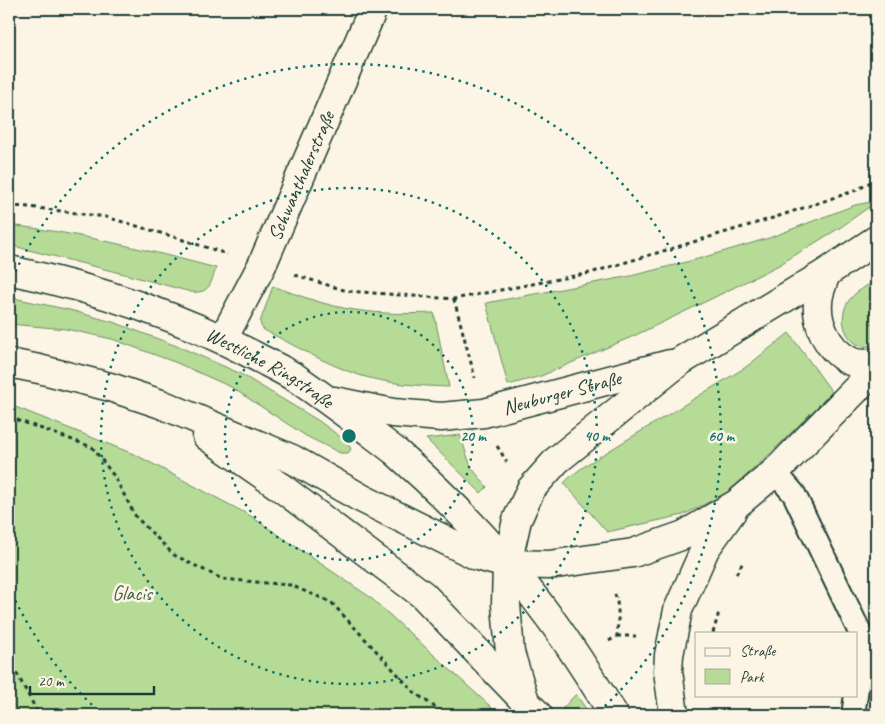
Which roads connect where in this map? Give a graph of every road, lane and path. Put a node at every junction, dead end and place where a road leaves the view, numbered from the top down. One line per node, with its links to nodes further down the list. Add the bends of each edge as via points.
1 (373, 9): 6 (main road, Schwanthalerstraße, via 262,265)
2 (876, 179): 13 (path, via 857,190 773,218 590,273 454,299)
3 (876, 240): 5 (main road, Neuburger Straße)
4 (9, 270): 6 (main road, Westliche Ringstraße, via 130,303)
5 (826, 273): 8 (main road, Neuburger Straße); 9 (main road, via 819,295 818,313 828,341 850,362)
6 (222, 339): 11 (main road, Westliche Ringstraße, via 294,377)
7 (9, 362): 12 (main road, via 110,386)
8 (679, 362): 13 (main road, Neuburger Straße); 17 (main road, Neuburger Straße, via 557,460 531,489 517,520)
9 (876, 363)
10 (876, 369): 15 (main road)
11 (327, 400): 13 (main road, Neuburger Straße, via 393,413 442,417); 17 (main road, Westliche Ringstraße, via 401,457 455,507)
12 (161, 404): 17 (main road, via 292,459 477,556); 21 (main road, via 278,486 423,595)
13 (484, 413)
14 (9, 417): 23 (path, via 92,447 114,476 136,517 174,555 222,579 290,585 331,602 415,693)
15 (775, 472): 16 (main road); 19 (lane, via 794,494 864,642)
16 (738, 504): 17 (main road, via 684,535 633,553 550,565); 25 (main road, via 705,549 678,610 668,670)
17 (507, 564): 21 (main road, Neuburger Straße, via 510,653); 24 (main road, Westliche Ringstraße, via 552,620)
18 (9, 659): 22 (path)
19 (858, 682)
20 (856, 696): 26 (lane)
21 (531, 708)
22 (39, 715)
23 (446, 715)
24 (614, 715)
25 (674, 715)
26 (853, 715)

